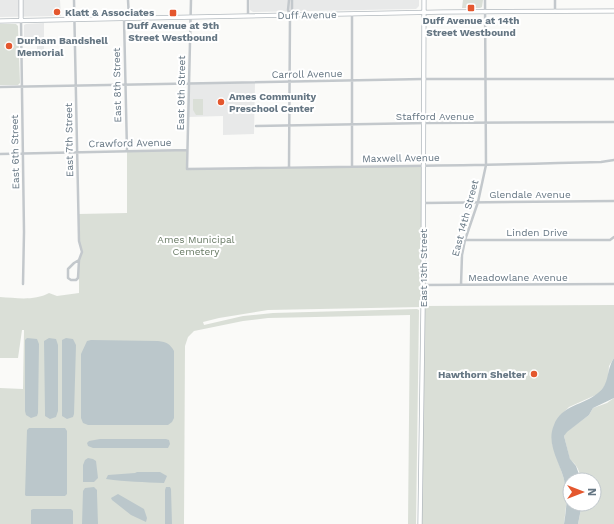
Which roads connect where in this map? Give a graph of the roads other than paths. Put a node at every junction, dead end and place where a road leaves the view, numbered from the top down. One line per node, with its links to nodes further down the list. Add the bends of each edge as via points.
1 (21, 0): 21 (main road)
2 (74, 0): 20 (street, East 7th Street)
3 (128, 0): 19 (street, East 8th Street)
4 (191, 0): 18 (street, East 9th Street)
5 (248, 0): 17 (street)
6 (289, 0): 16 (street)
7 (292, 0): 16 (street)
8 (424, 0): 13 (main road, East 13th Street)
9 (485, 0): 14 (street, East 14th Street)
10 (555, 0): 11 (street)
11 (555, 11): 12 (main road, Duff Avenue); 14 (main road, Duff Avenue)
12 (614, 11)
13 (424, 12): 14 (main road, Duff Avenue); 15 (main road, Duff Avenue); 24 (main road, East 13th Street)
14 (485, 12): 25 (street, East 14th Street)
15 (352, 14): 16 (main road, Duff Avenue); 26 (street)
16 (290, 15): 17 (main road, Duff Avenue); 27 (street)
17 (248, 16): 18 (main road, Duff Avenue)
18 (191, 17): 19 (main road, Duff Avenue); 28 (street, East 9th Street)
19 (126, 18): 20 (main road, Duff Avenue); 29 (street, East 8th Street)
20 (74, 19): 21 (main road, Duff Avenue); 32 (street, East 7th Street)
21 (21, 20): 22 (main road, Duff Avenue); 31 (street, East 6th Street)
22 (0, 21)
23 (614, 79): 25 (street, Carroll Avenue)
24 (423, 80): 25 (street, Carroll Avenue); 26 (street, Carroll Avenue); 34 (main road, East 13th Street)
25 (485, 80): 35 (street, East 14th Street)
26 (352, 81): 27 (street, Carroll Avenue); 37 (street)
27 (290, 82): 28 (street, Carroll Avenue); 36 (street)
28 (188, 84): 29 (street, Carroll Avenue); 39 (street, East 9th Street)
29 (125, 86): 32 (street, Carroll Avenue); 40 (street, East 8th Street)
30 (0, 87): 31 (street, Carroll Avenue)
31 (23, 87): 32 (street, Carroll Avenue); 42 (street, East 6th Street)
32 (76, 87): 41 (street, East 7th Street)
33 (614, 122): 35 (street, Stafford Avenue)
34 (423, 123): 35 (street, Stafford Avenue); 37 (street, Stafford Avenue); 45 (main road, East 13th Street)
35 (485, 123): 46 (street, East 14th Street)
36 (289, 125): 37 (street, Stafford Avenue); 38 (street, Stafford Avenue); 48 (street)
37 (352, 125): 47 (street)
38 (256, 126)
39 (188, 150): 40 (street, Crawford Avenue); 49 (street, East 9th Street)
40 (127, 151): 41 (street, Crawford Avenue)
41 (77, 152): 42 (street, Crawford Avenue); 55 (street, East 7th Street, via 79,241 82,252)
42 (23, 153): 43 (street, Crawford Avenue); 56 (street, East 6th Street)
43 (0, 154)
44 (614, 160): 46 (street, Maxwell Avenue)
45 (423, 165): 46 (street, Maxwell Avenue); 47 (street, Maxwell Avenue); 52 (main road, East 13th Street)
46 (486, 165): 51 (street, East 14th Street)
47 (352, 166): 48 (street, Maxwell Avenue)
48 (289, 167): 49 (street, Maxwell Avenue)
49 (187, 169)
50 (614, 201): 51 (street, Glendale Avenue)
51 (478, 202): 52 (street, Glendale Avenue); 54 (street, East 14th Street)
52 (423, 203): 58 (main road, East 13th Street)
53 (614, 236): 54 (street, Linden Drive, via 610,240)
54 (465, 240): 59 (street, East 14th Street)
55 (79, 260): 55 (street, East 7th Street, via 78,278 70,280 68,269)
56 (24, 284)
57 (614, 284): 59 (street, Meadowlane Avenue)
58 (423, 286): 59 (street, Meadowlane Avenue); 60 (main road, East 13th Street)
59 (461, 286)
60 (420, 524)

